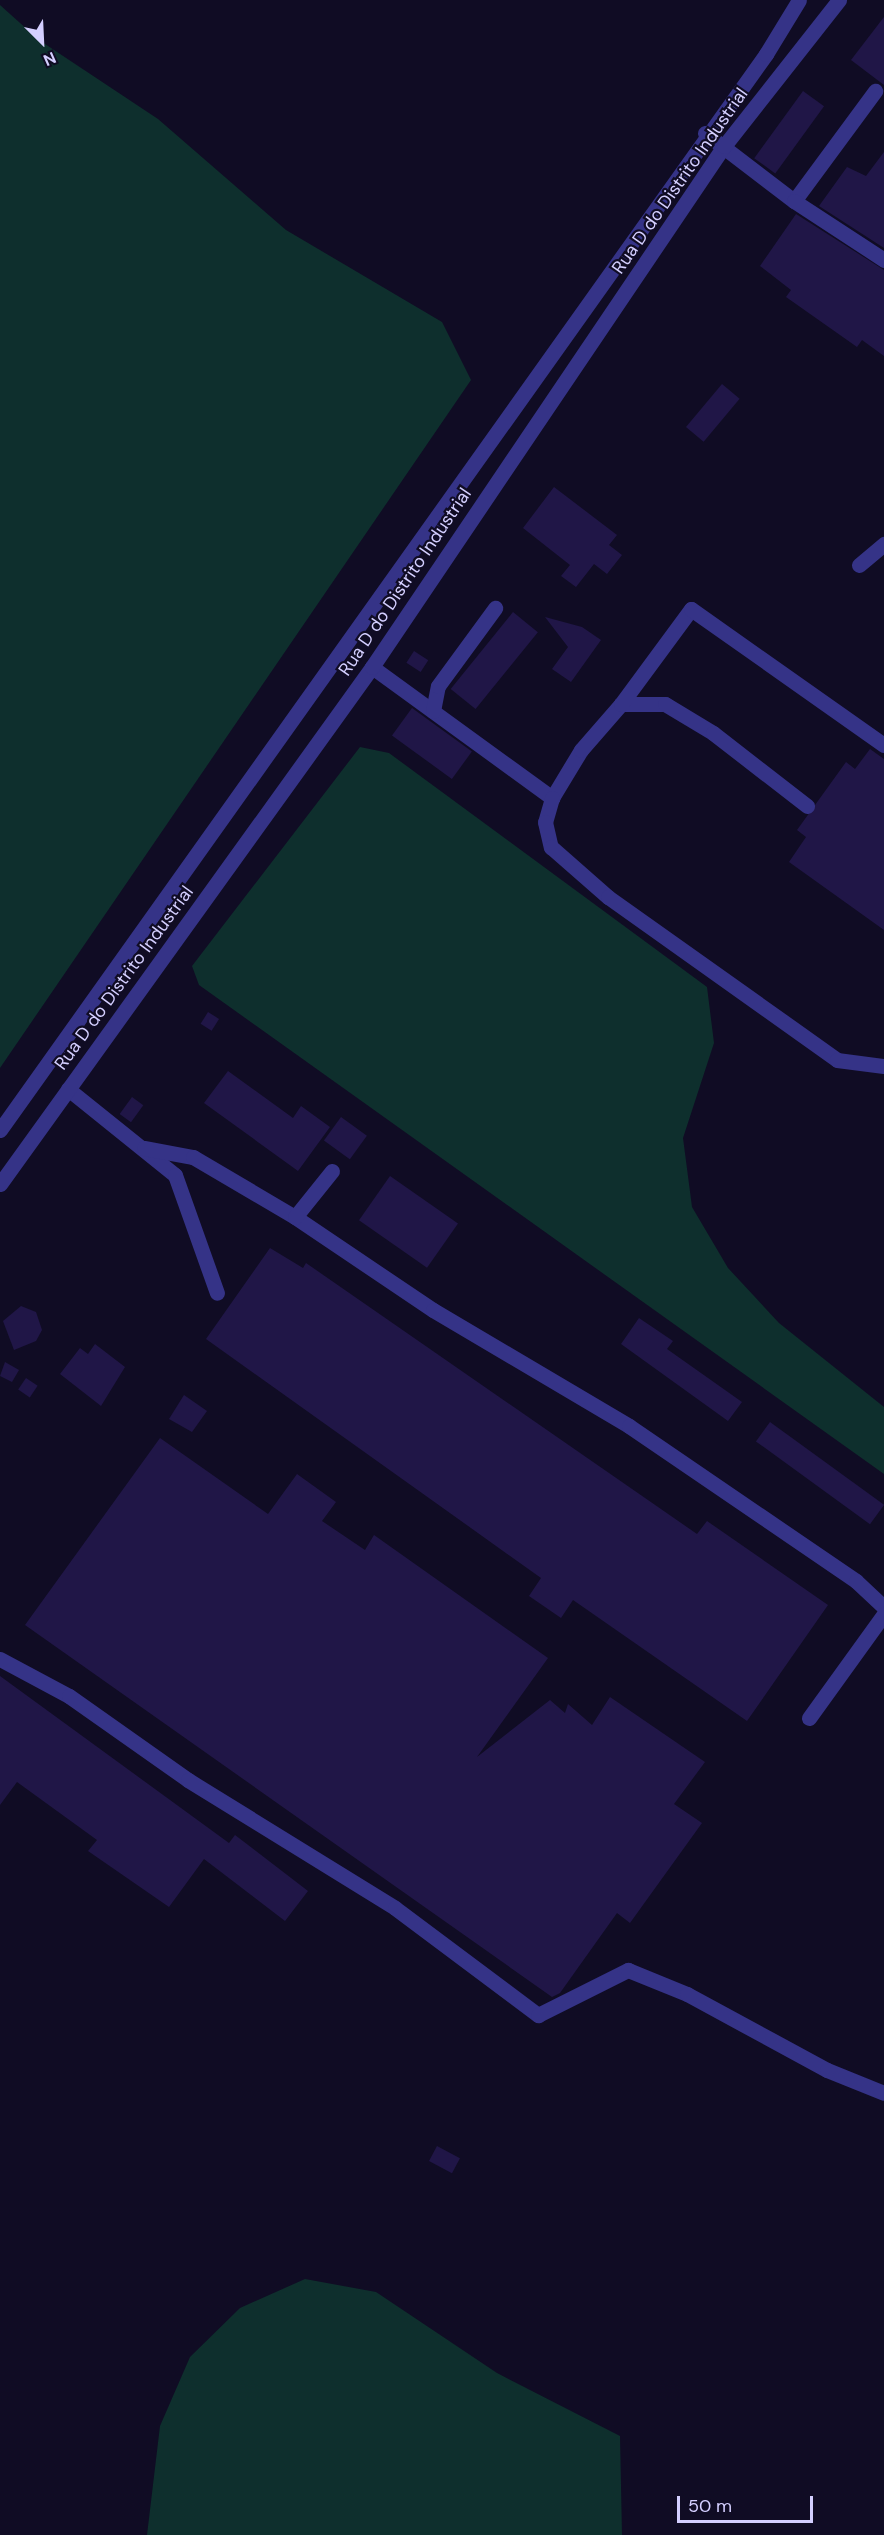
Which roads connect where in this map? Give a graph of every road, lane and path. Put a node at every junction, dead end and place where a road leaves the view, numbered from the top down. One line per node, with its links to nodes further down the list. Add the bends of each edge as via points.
1 (799, 0): 4 (street, Rua D do Distrito Industrial, via 766,54)
2 (839, 0): 5 (street, Rua D do Distrito Industrial)
3 (875, 91): 6 (street)
4 (705, 133): 5 (street); 19 (street, Rua D do Distrito Industrial)
5 (724, 146): 6 (street); 11 (street, Rua D do Distrito Industrial)
6 (794, 201): 7 (street)
7 (884, 260)
8 (884, 544): 9 (street)
9 (859, 565)
10 (495, 608): 13 (street, via 438,686)
11 (372, 667): 13 (street); 18 (street, Rua D do Distrito Industrial)
12 (621, 704): 14 (street, via 691,609); 15 (street, via 581,750); 16 (street, via 665,704 713,733)
13 (433, 711): 15 (street)
14 (884, 745)
15 (552, 798): 17 (street, via 545,822 552,847 608,897 837,1060)
16 (807, 806)
17 (884, 1066)
18 (68, 1089): 20 (street); 22 (street, Rua D do Distrito Industrial)
19 (0, 1130)
20 (144, 1148): 23 (street, via 193,1157); 24 (street, via 175,1175)
21 (332, 1171): 23 (street)
22 (0, 1184)
23 (295, 1217): 25 (street, via 433,1310 629,1426 856,1581)
24 (217, 1293)
25 (884, 1607)
26 (884, 1614): 28 (street)
27 (0, 1659): 29 (street, via 69,1696 188,1780 395,1908 538,2015 627,1970 687,1994 827,2070)
28 (809, 1718)
29 (884, 2093)

